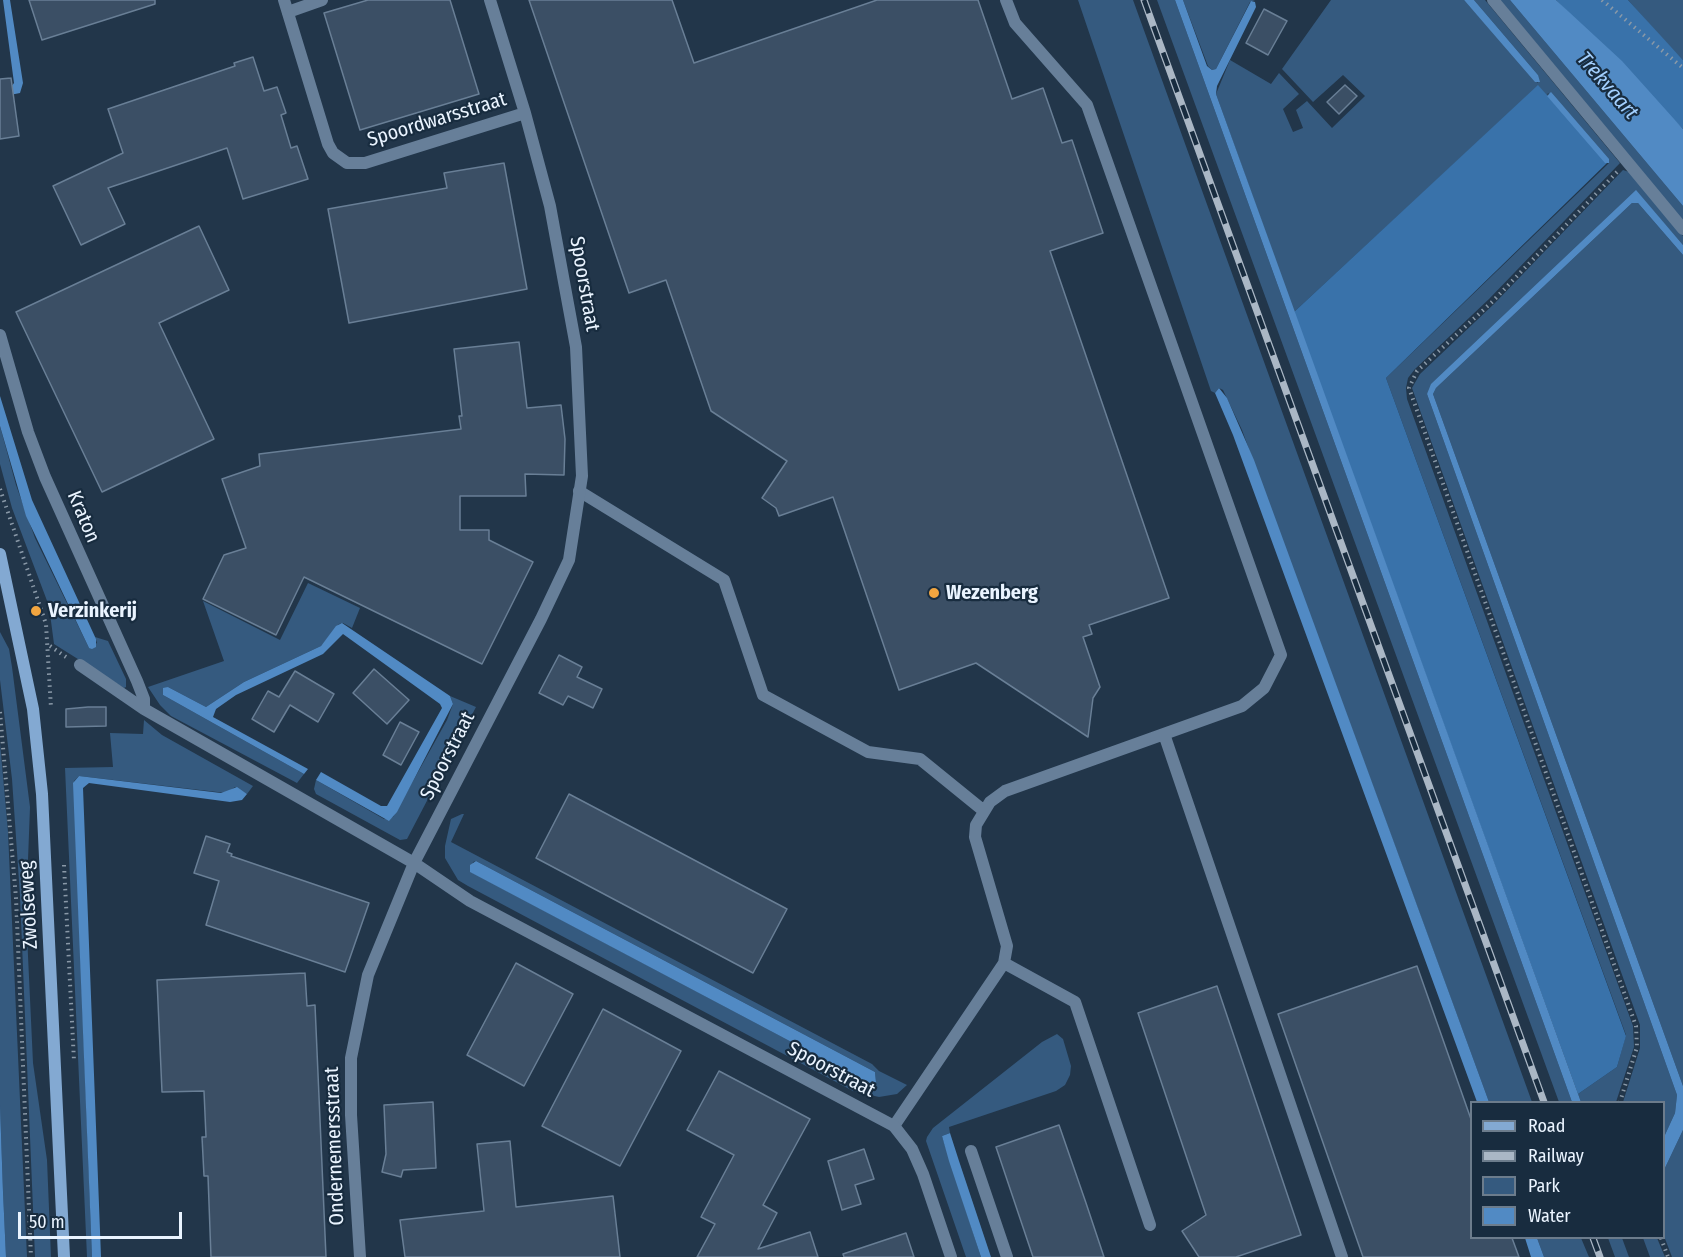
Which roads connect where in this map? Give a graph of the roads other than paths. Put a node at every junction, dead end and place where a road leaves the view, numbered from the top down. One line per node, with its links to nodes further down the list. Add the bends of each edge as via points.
1 (322, 0): 5 (street, Spoordwarsstraat)
2 (490, 0): 6 (street, Spoorstraat)
3 (1006, 0): 13 (street, via 1015,23 1087,105 1281,655 1264,688 1242,706)
4 (1493, 0): 7 (street)
5 (286, 6): 6 (street, Spoordwarsstraat, via 328,144 347,163 365,163)
6 (525, 113): 9 (street, Spoorstraat, via 550,206 576,347 582,476)
7 (1683, 229)
8 (0, 335): 12 (street, Kraton, via 45,477 137,681)
9 (579, 491): 14 (street, via 724,580 764,695 868,752 920,759); 15 (street, Spoorstraat, via 569,560)
10 (0, 554): 20 (main road, Zwolseweg, via 33,709 42,794)
11 (80, 665): 12 (street)
12 (144, 709): 15 (street)
13 (1164, 734): 14 (street, via 1005,791); 24 (street)
14 (984, 811): 16 (street, via 975,837 1007,946)
15 (414, 863): 17 (street, Spoorstraat, via 470,901); 21 (street, Ondernemersstraat, via 368,975 351,1058)
16 (1004, 963): 17 (street); 19 (street, via 1074,1002)
17 (894, 1126): 22 (street, Spoorstraat, via 912,1149 923,1174)
18 (971, 1151): 23 (street)
19 (1150, 1225)
20 (64, 1257)
21 (360, 1257)
22 (951, 1257)
23 (1007, 1257)
24 (1341, 1257)

